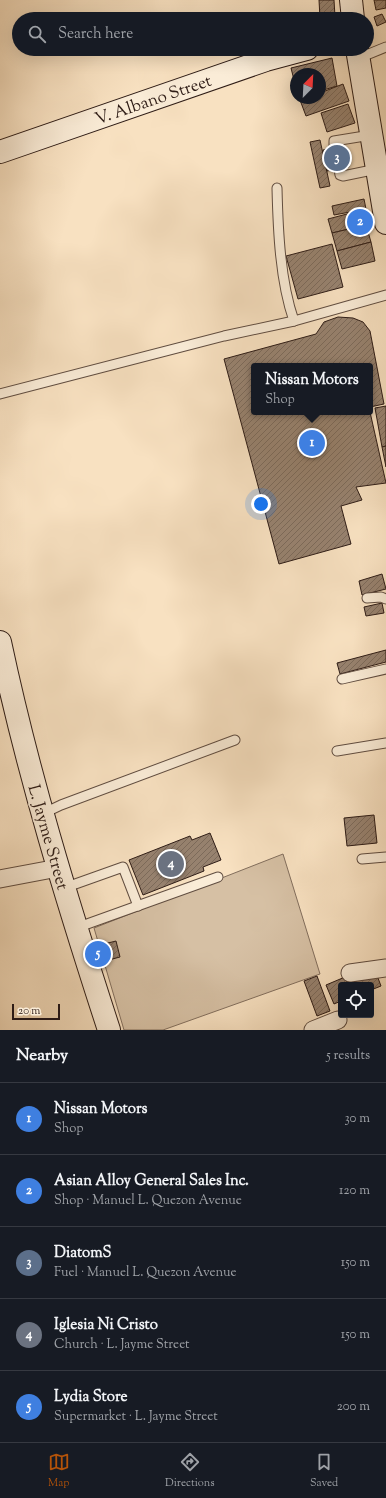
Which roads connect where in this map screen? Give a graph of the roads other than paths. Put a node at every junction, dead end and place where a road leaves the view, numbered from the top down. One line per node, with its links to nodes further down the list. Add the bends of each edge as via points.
1 (351, 0): 2 (street)
2 (352, 12)
3 (386, 47): 4 (lane)
4 (374, 50)
5 (281, 56): 9 (street, V. Albano Street)
6 (358, 56): 7 (street)
7 (371, 135): 8 (lane, via 334,141); 11 (street)
8 (334, 147)
9 (0, 152)
10 (339, 169): 11 (lane, via 340,175 343,176)
11 (377, 169): 13 (street)
12 (277, 188): 15 (lane, via 278,232)
13 (386, 223)
14 (386, 294): 15 (lane)
15 (294, 321): 16 (lane, via 224,336)
16 (0, 394)
17 (367, 598): 18 (lane)
18 (386, 598)
19 (0, 642): 22 (street, L. Jayme Street)
20 (386, 669): 21 (lane)
21 (342, 679)
22 (5, 691): 26 (street, L. Jayme Street)
23 (235, 740): 26 (lane)
24 (386, 743): 25 (lane)
25 (337, 752)
26 (41, 814): 29 (street, L. Jayme Street)
27 (386, 857): 28 (lane)
28 (362, 858)
29 (58, 868): 31 (street); 32 (street, L. Jayme Street)
30 (218, 877): 33 (lane)
31 (0, 879)
32 (64, 888): 33 (lane, via 123,867); 34 (street, L. Jayme Street)
33 (138, 906): 34 (lane)
34 (76, 928): 38 (street, L. Jayme Street)
35 (386, 968): 36 (street)
36 (350, 973)
37 (338, 1020): 39 (street)
38 (108, 1030)
39 (313, 1030)

